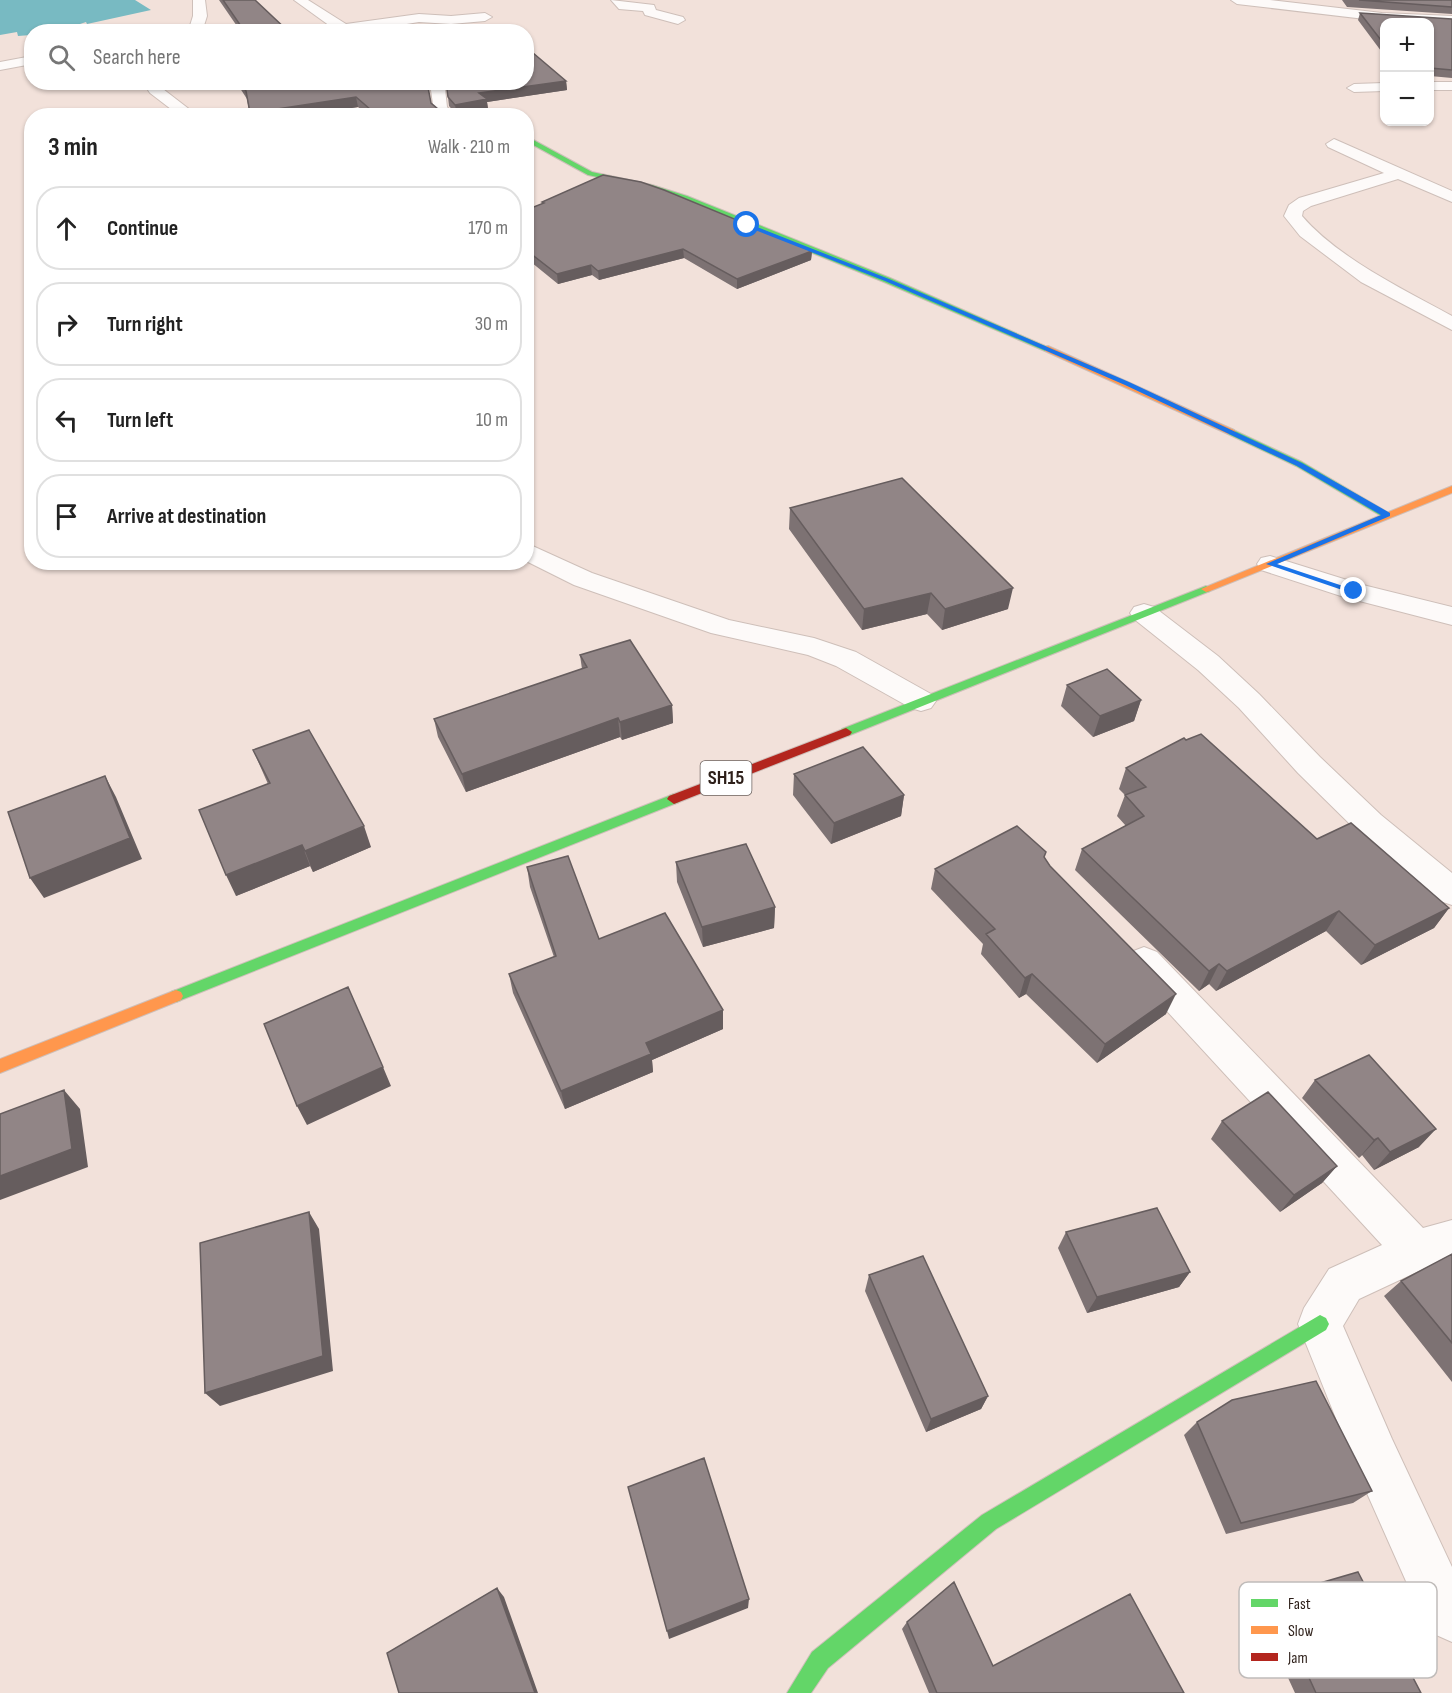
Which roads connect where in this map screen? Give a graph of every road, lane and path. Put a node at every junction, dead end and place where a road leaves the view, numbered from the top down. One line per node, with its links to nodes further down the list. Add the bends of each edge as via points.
1 (199, 0): 11 (street)
2 (300, 0): 12 (street)
3 (617, 0): 9 (street, via 624,6 649,8 650,12)
4 (1237, 0): 7 (street)
5 (1402, 7): 7 (street)
6 (485, 17): 13 (street, via 420,18)
7 (1415, 18)
8 (1434, 19): 10 (street)
9 (678, 20)
10 (1452, 20)
11 (198, 24)
12 (337, 24)
13 (381, 24)
14 (24, 62): 15 (street)
15 (0, 66)
16 (1434, 86): 17 (street)
17 (1452, 86)
18 (1380, 87): 19 (street)
19 (1354, 88)
20 (155, 90): 22 (street)
21 (438, 90): 23 (street)
22 (179, 108)
23 (439, 108)
24 (534, 142): 30 (street, via 590,174 650,186 684,198 1127,383 1299,464)
25 (1334, 144): 26 (street)
26 (1401, 173): 27 (street); 28 (street, via 1305,202 1293,216 1306,232 1368,278)
27 (1452, 196)
28 (1452, 324)
29 (1452, 489): 30 (street, SH15)
30 (1387, 515): 32 (street, SH15)
31 (534, 555): 35 (street, via 583,579 722,627 814,647 846,659)
32 (1270, 564): 33 (street, SH15); 34 (street)
33 (1144, 613): 35 (street, SH15); 36 (street, via 1208,663 1370,824)
34 (1452, 616)
35 (921, 701): 38 (street, SH15)
36 (1452, 892)
37 (1123, 942): 39 (street)
38 (0, 1066)
39 (1434, 1246): 40 (street, via 1344,1284)
40 (1320, 1324): 41 (street); 44 (street, via 989,1522 820,1660)
41 (1433, 1582)
42 (1437, 1590): 43 (street)
43 (1452, 1616)
44 (798, 1693)

